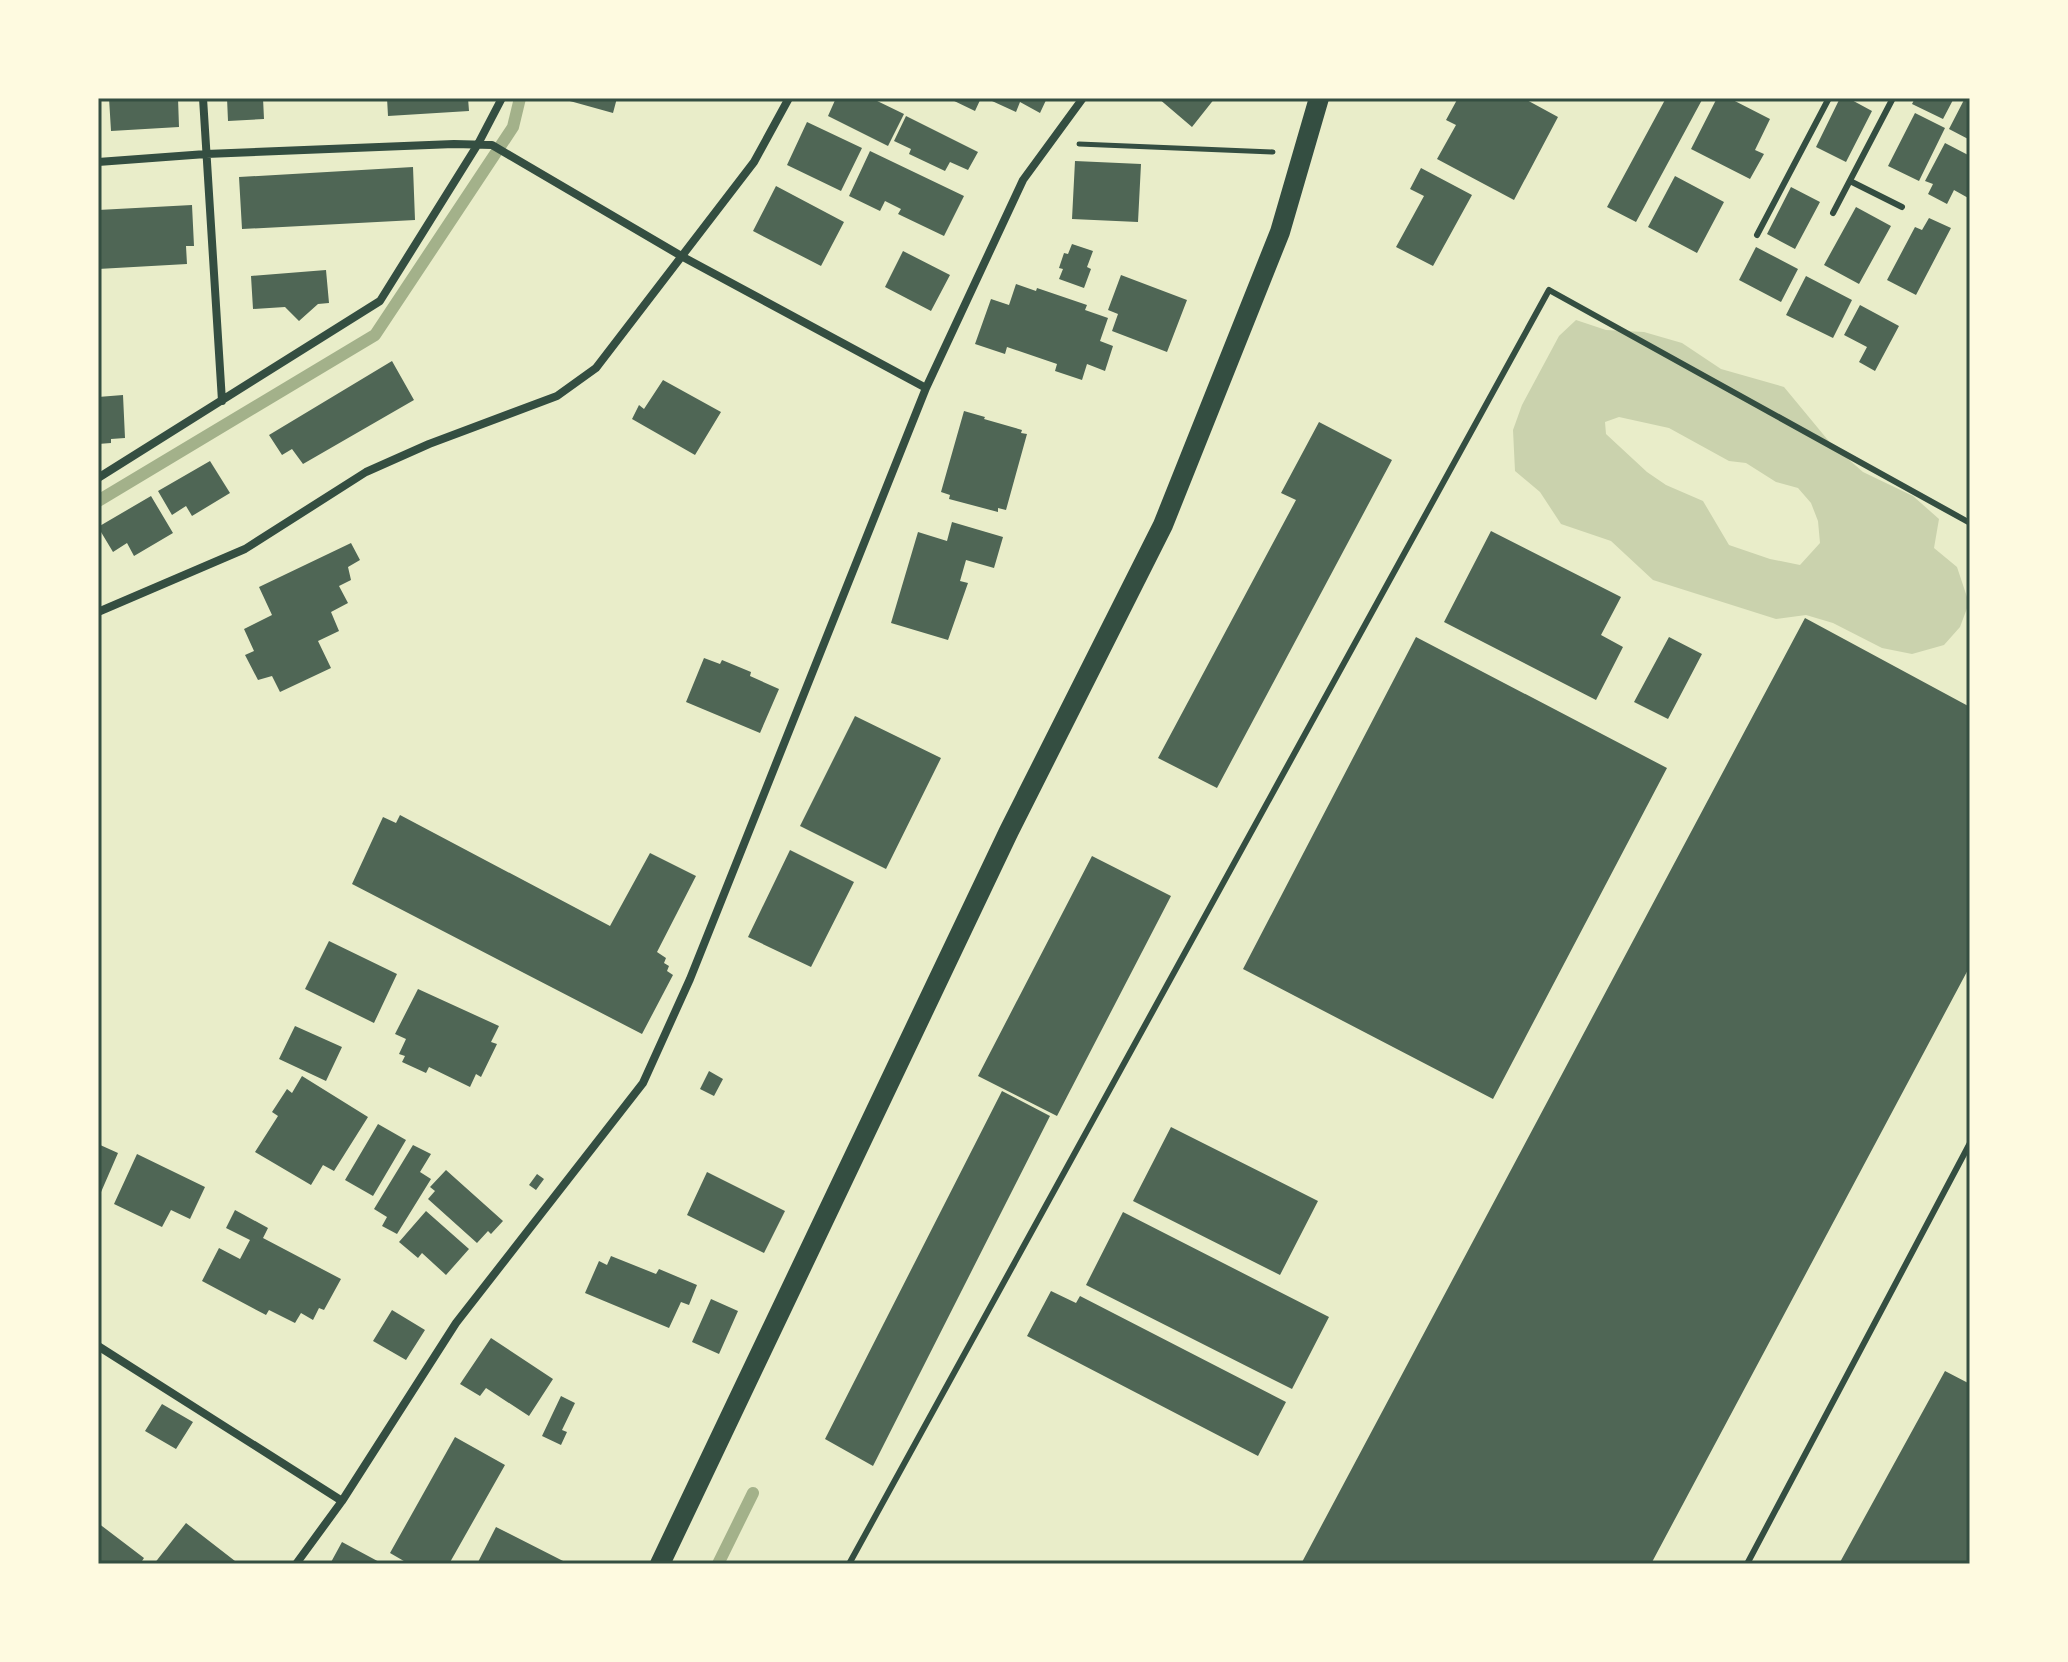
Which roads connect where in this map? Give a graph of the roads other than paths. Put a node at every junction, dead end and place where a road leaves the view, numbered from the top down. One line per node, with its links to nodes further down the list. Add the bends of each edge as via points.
1 (203, 98): 9 (street)
2 (502, 98): 8 (street)
3 (789, 98): 15 (street, via 754,162)
4 (1083, 98): 16 (street, via 1023,180)
5 (1319, 98): 25 (main road, via 1280,232 1163,525 1009,831)
6 (1829, 98): 14 (lane)
7 (1893, 98): 11 (lane)
8 (478, 144): 9 (street); 15 (street, via 516,158); 17 (street, via 380,301)
9 (206, 154): 10 (street); 17 (street)
10 (98, 162)
11 (1850, 181): 12 (lane); 13 (lane)
12 (1902, 207)
13 (1833, 213)
14 (1757, 235)
15 (683, 257): 16 (street); 20 (street, via 596,368 557,396 366,472 245,549)
16 (926, 388): 23 (street, via 690,979 643,1083 456,1323)
17 (222, 401): 18 (street)
18 (98, 478)
19 (1970, 523): 26 (lane, via 1549,290)
20 (98, 612)
21 (1970, 1143): 27 (lane)
22 (98, 1346): 23 (street)
23 (342, 1501): 24 (street)
24 (296, 1564)
25 (660, 1564)
26 (849, 1564)
27 (1747, 1564)

